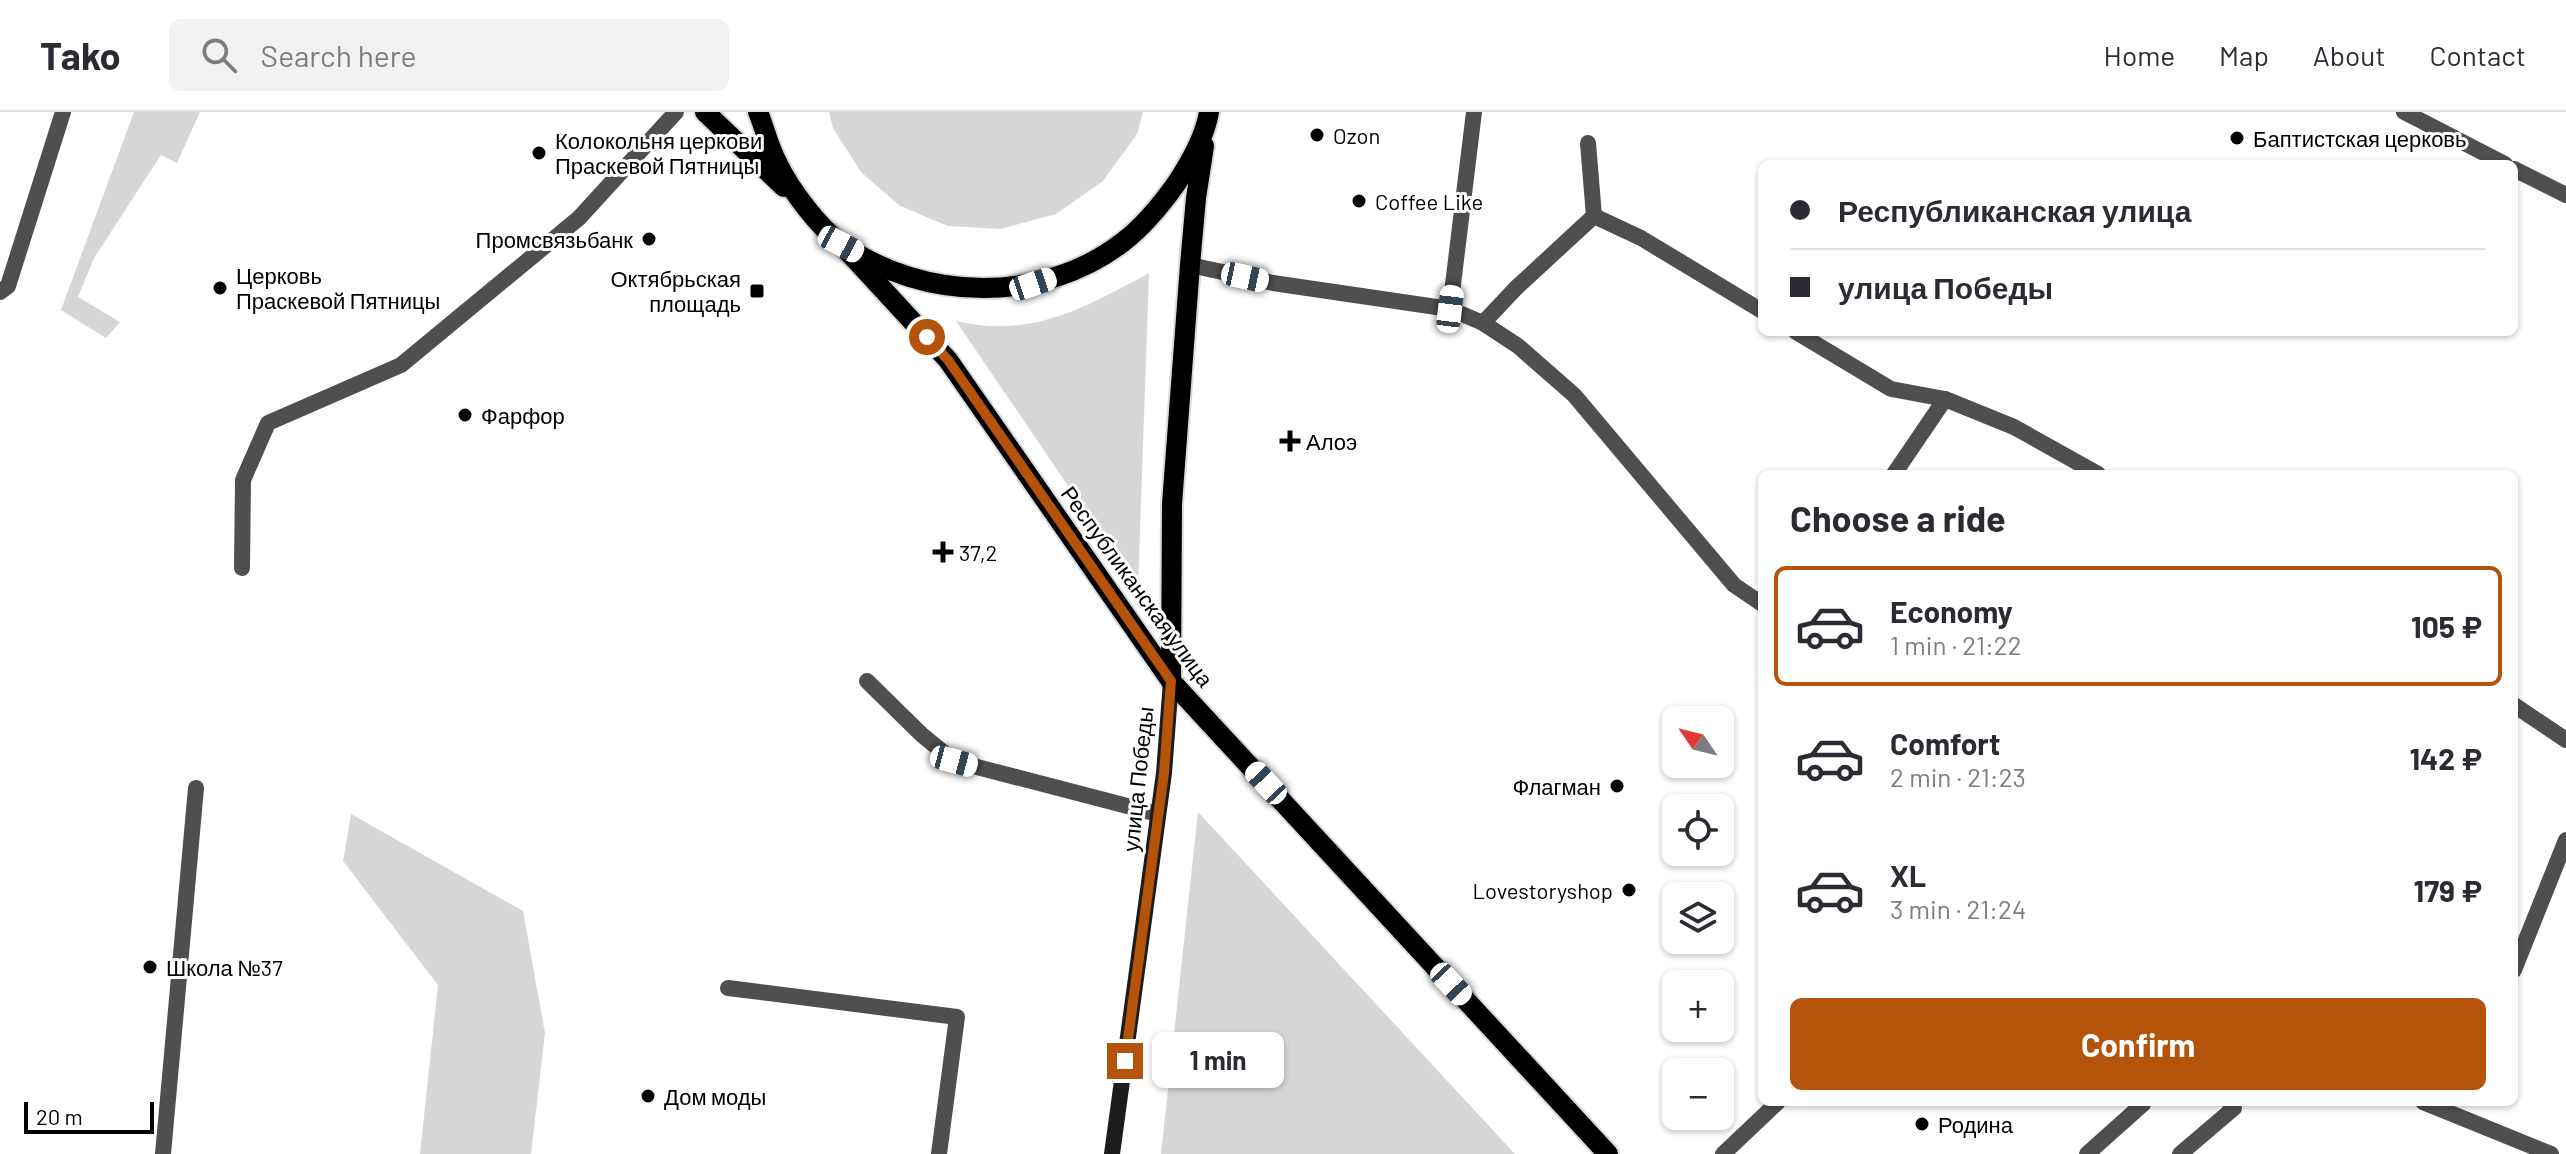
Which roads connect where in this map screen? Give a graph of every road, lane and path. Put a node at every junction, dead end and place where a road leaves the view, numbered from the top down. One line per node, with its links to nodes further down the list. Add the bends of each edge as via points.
1 (63, 112): 16 (street, via 8,286)
2 (676, 112): 24 (street, via 579,218 401,365 268,423 243,480)
3 (705, 112): 12 (main road)
4 (758, 112): 12 (main road, via 778,164)
5 (1474, 112): 17 (street)
6 (2404, 112): 9 (street)
7 (1208, 117): 14 (main road, via 1187,167 1159,208 1123,243 1080,268 1033,284 947,286 887,269); 15 (main road, улица Победы)
8 (1588, 143): 13 (street)
9 (2497, 160)
10 (2518, 171): 11 (street)
11 (2566, 195)
12 (810, 211): 14 (main road)
13 (1594, 216): 18 (street); 19 (street)
14 (841, 244): 27 (main road, Республиканская улица, via 948,360)
15 (1190, 265): 17 (street); 27 (main road, улица Победы, via 1172,504)
16 (0, 292)
17 (1450, 309): 19 (street)
18 (1758, 309)
19 (1483, 323): 25 (street, via 1574,395 1734,585)
20 (1803, 336): 21 (street, via 1891,389)
21 (1945, 399): 22 (street); 23 (street, via 2014,427)
22 (1897, 470)
23 (2087, 470)
24 (242, 568)
25 (1758, 601)
26 (867, 681): 31 (street, via 954,761)
27 (1171, 681): 31 (main road, улица Победы); 42 (main road, Республиканская улица)
28 (2518, 708): 29 (street)
29 (2566, 740)
30 (196, 788): 39 (street)
31 (1158, 814): 41 (main road, улица Победы)
32 (2566, 840): 33 (street)
33 (2518, 960)
34 (728, 988): 40 (street, via 957,1017)
35 (1774, 1106): 43 (street)
36 (2141, 1106): 44 (street)
37 (2232, 1106): 45 (street)
38 (2433, 1106): 46 (street)
39 (163, 1154)
40 (939, 1154)
41 (1112, 1154)
42 (1608, 1154)
43 (1723, 1154)
44 (2087, 1154)
45 (2180, 1154)
46 (2551, 1154)

